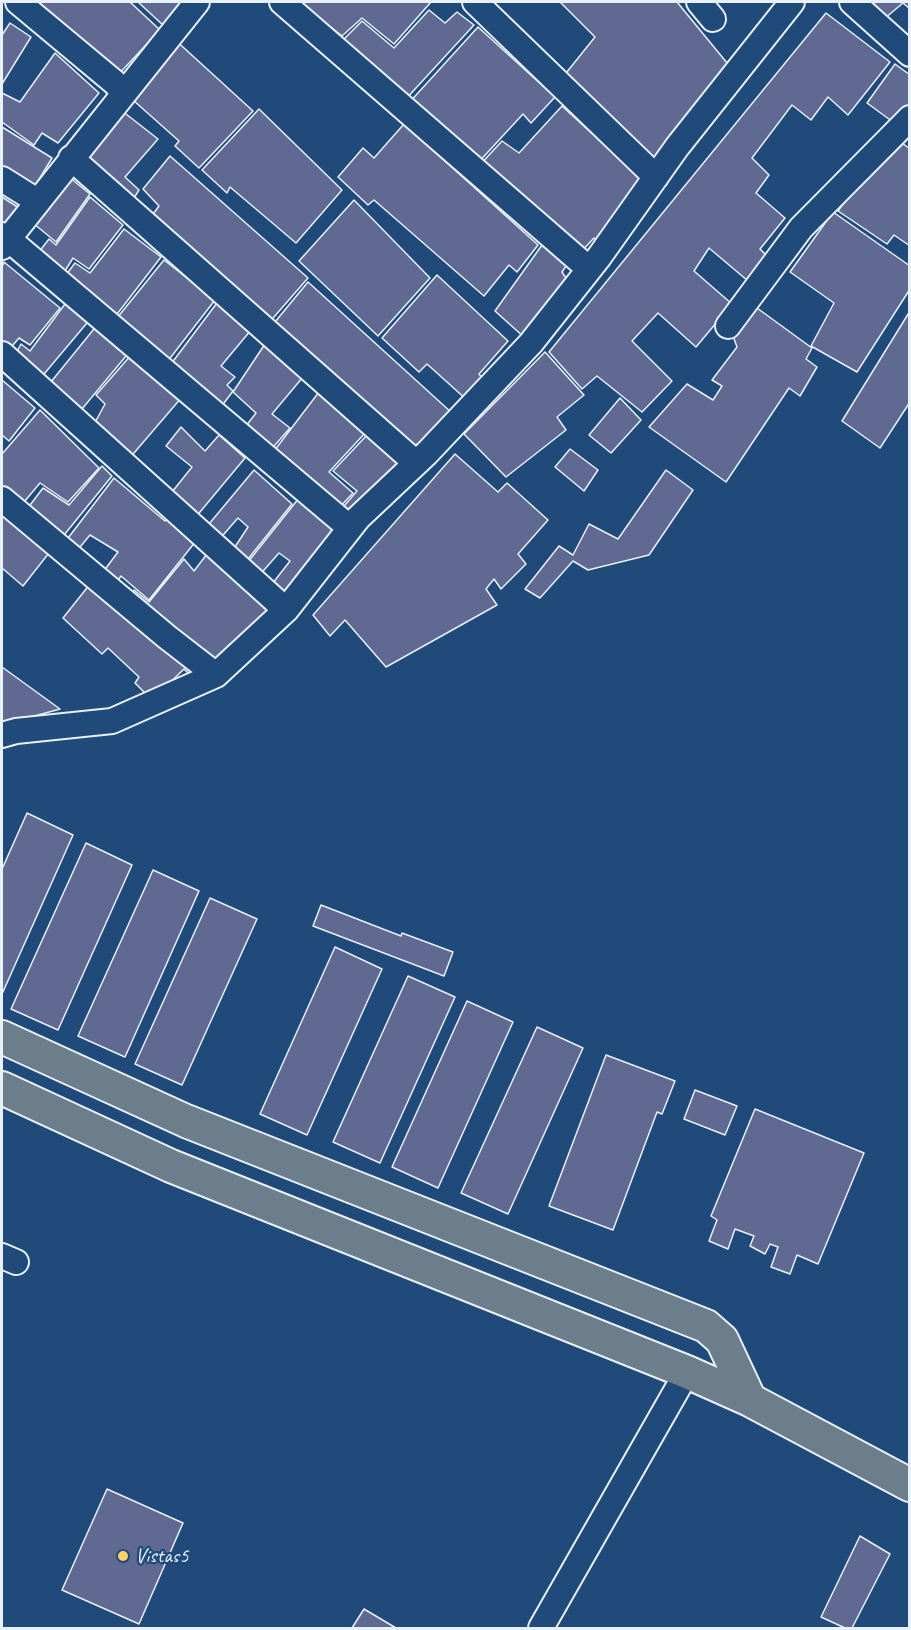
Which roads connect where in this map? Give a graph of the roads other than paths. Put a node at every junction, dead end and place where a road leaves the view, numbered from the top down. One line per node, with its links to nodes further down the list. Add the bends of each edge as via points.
1 (18, 2): 8 (street)
2 (197, 2): 8 (street)
3 (282, 2): 15 (street)
4 (476, 2): 11 (street)
5 (792, 2): 11 (street)
6 (852, 2): 7 (street)
7 (909, 54)
8 (124, 92): 10 (street)
9 (909, 118): 16 (street, via 801,228)
10 (71, 158): 13 (street); 18 (street)
11 (656, 177): 15 (street)
12 (2, 179): 13 (street)
13 (37, 201): 14 (street)
14 (3, 240): 20 (street)
15 (589, 269): 18 (street, via 531,343)
16 (729, 326)
17 (2, 354): 21 (street)
18 (417, 463): 20 (street)
19 (2, 499): 22 (street)
20 (350, 528): 21 (street)
21 (286, 610): 22 (street)
22 (216, 675): 23 (street, via 112,721)
23 (2, 735)
24 (2, 1037): 27 (main road, via 186,1121 706,1326 722,1340)
25 (2, 1088): 26 (main road, via 171,1166)
26 (687, 1372): 27 (main road); 29 (street)
27 (750, 1400): 28 (main road)
28 (909, 1485)
29 (541, 1629)

